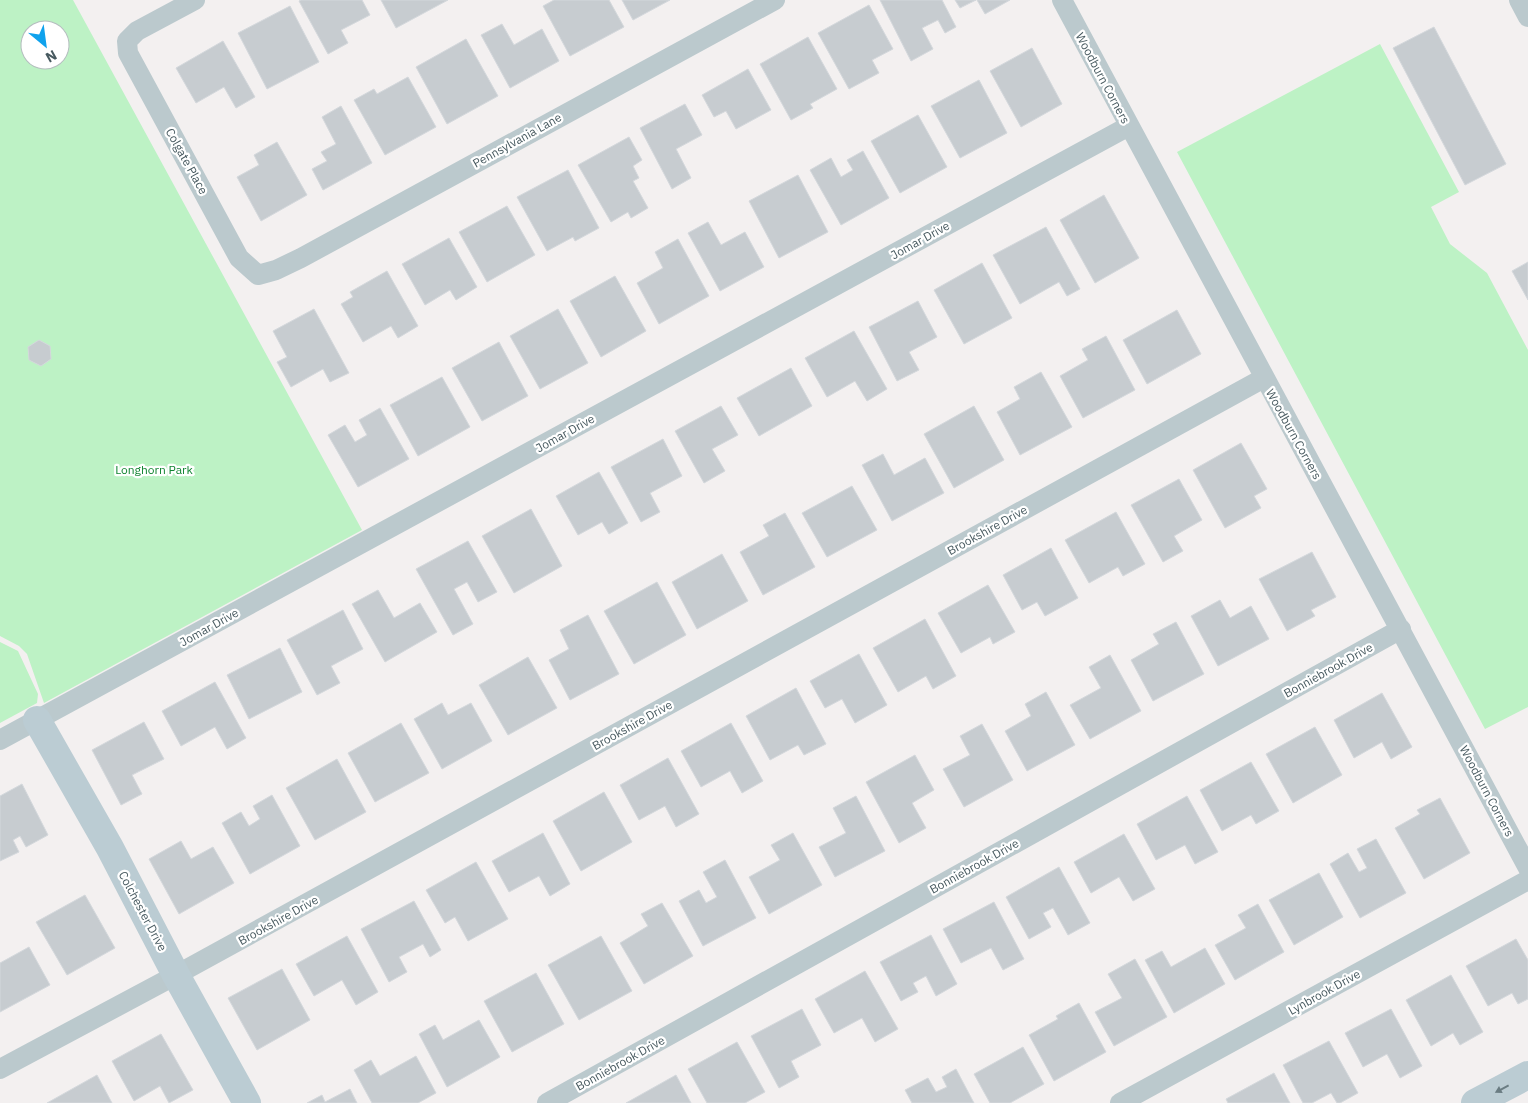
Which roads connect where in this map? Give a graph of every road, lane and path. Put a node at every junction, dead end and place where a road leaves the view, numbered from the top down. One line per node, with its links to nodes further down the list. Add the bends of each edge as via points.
1 (195, 0): 7 (street, Colgate Place, via 137,31 127,41 128,53 239,258)
2 (775, 0): 7 (street, Pennsylvania Lane, via 301,258)
3 (1062, 0): 6 (street, Woodburn Corners)
4 (1519, 0): 5 (street)
5 (1528, 17)
6 (1129, 126): 8 (street, Woodburn Corners); 10 (street, Jomar Drive)
7 (258, 275)
8 (1264, 378): 9 (street, Woodburn Corners); 14 (street, Brookshire Drive)
9 (1400, 630): 12 (street, Woodburn Corners); 18 (street, Bonniebrook Drive)
10 (37, 720): 11 (street, Jomar Drive); 14 (street, Colchester Drive, via 110,848)
11 (0, 740)
12 (1528, 868)
13 (1528, 880): 19 (street, Lynbrook Drive)
14 (176, 975): 15 (street, Brookshire Drive); 17 (street, Colchester Drive)
15 (0, 1069)
16 (1528, 1074): 20 (street, one-way to 20)
17 (247, 1103)
18 (547, 1103)
19 (1120, 1103)
20 (1475, 1103)

